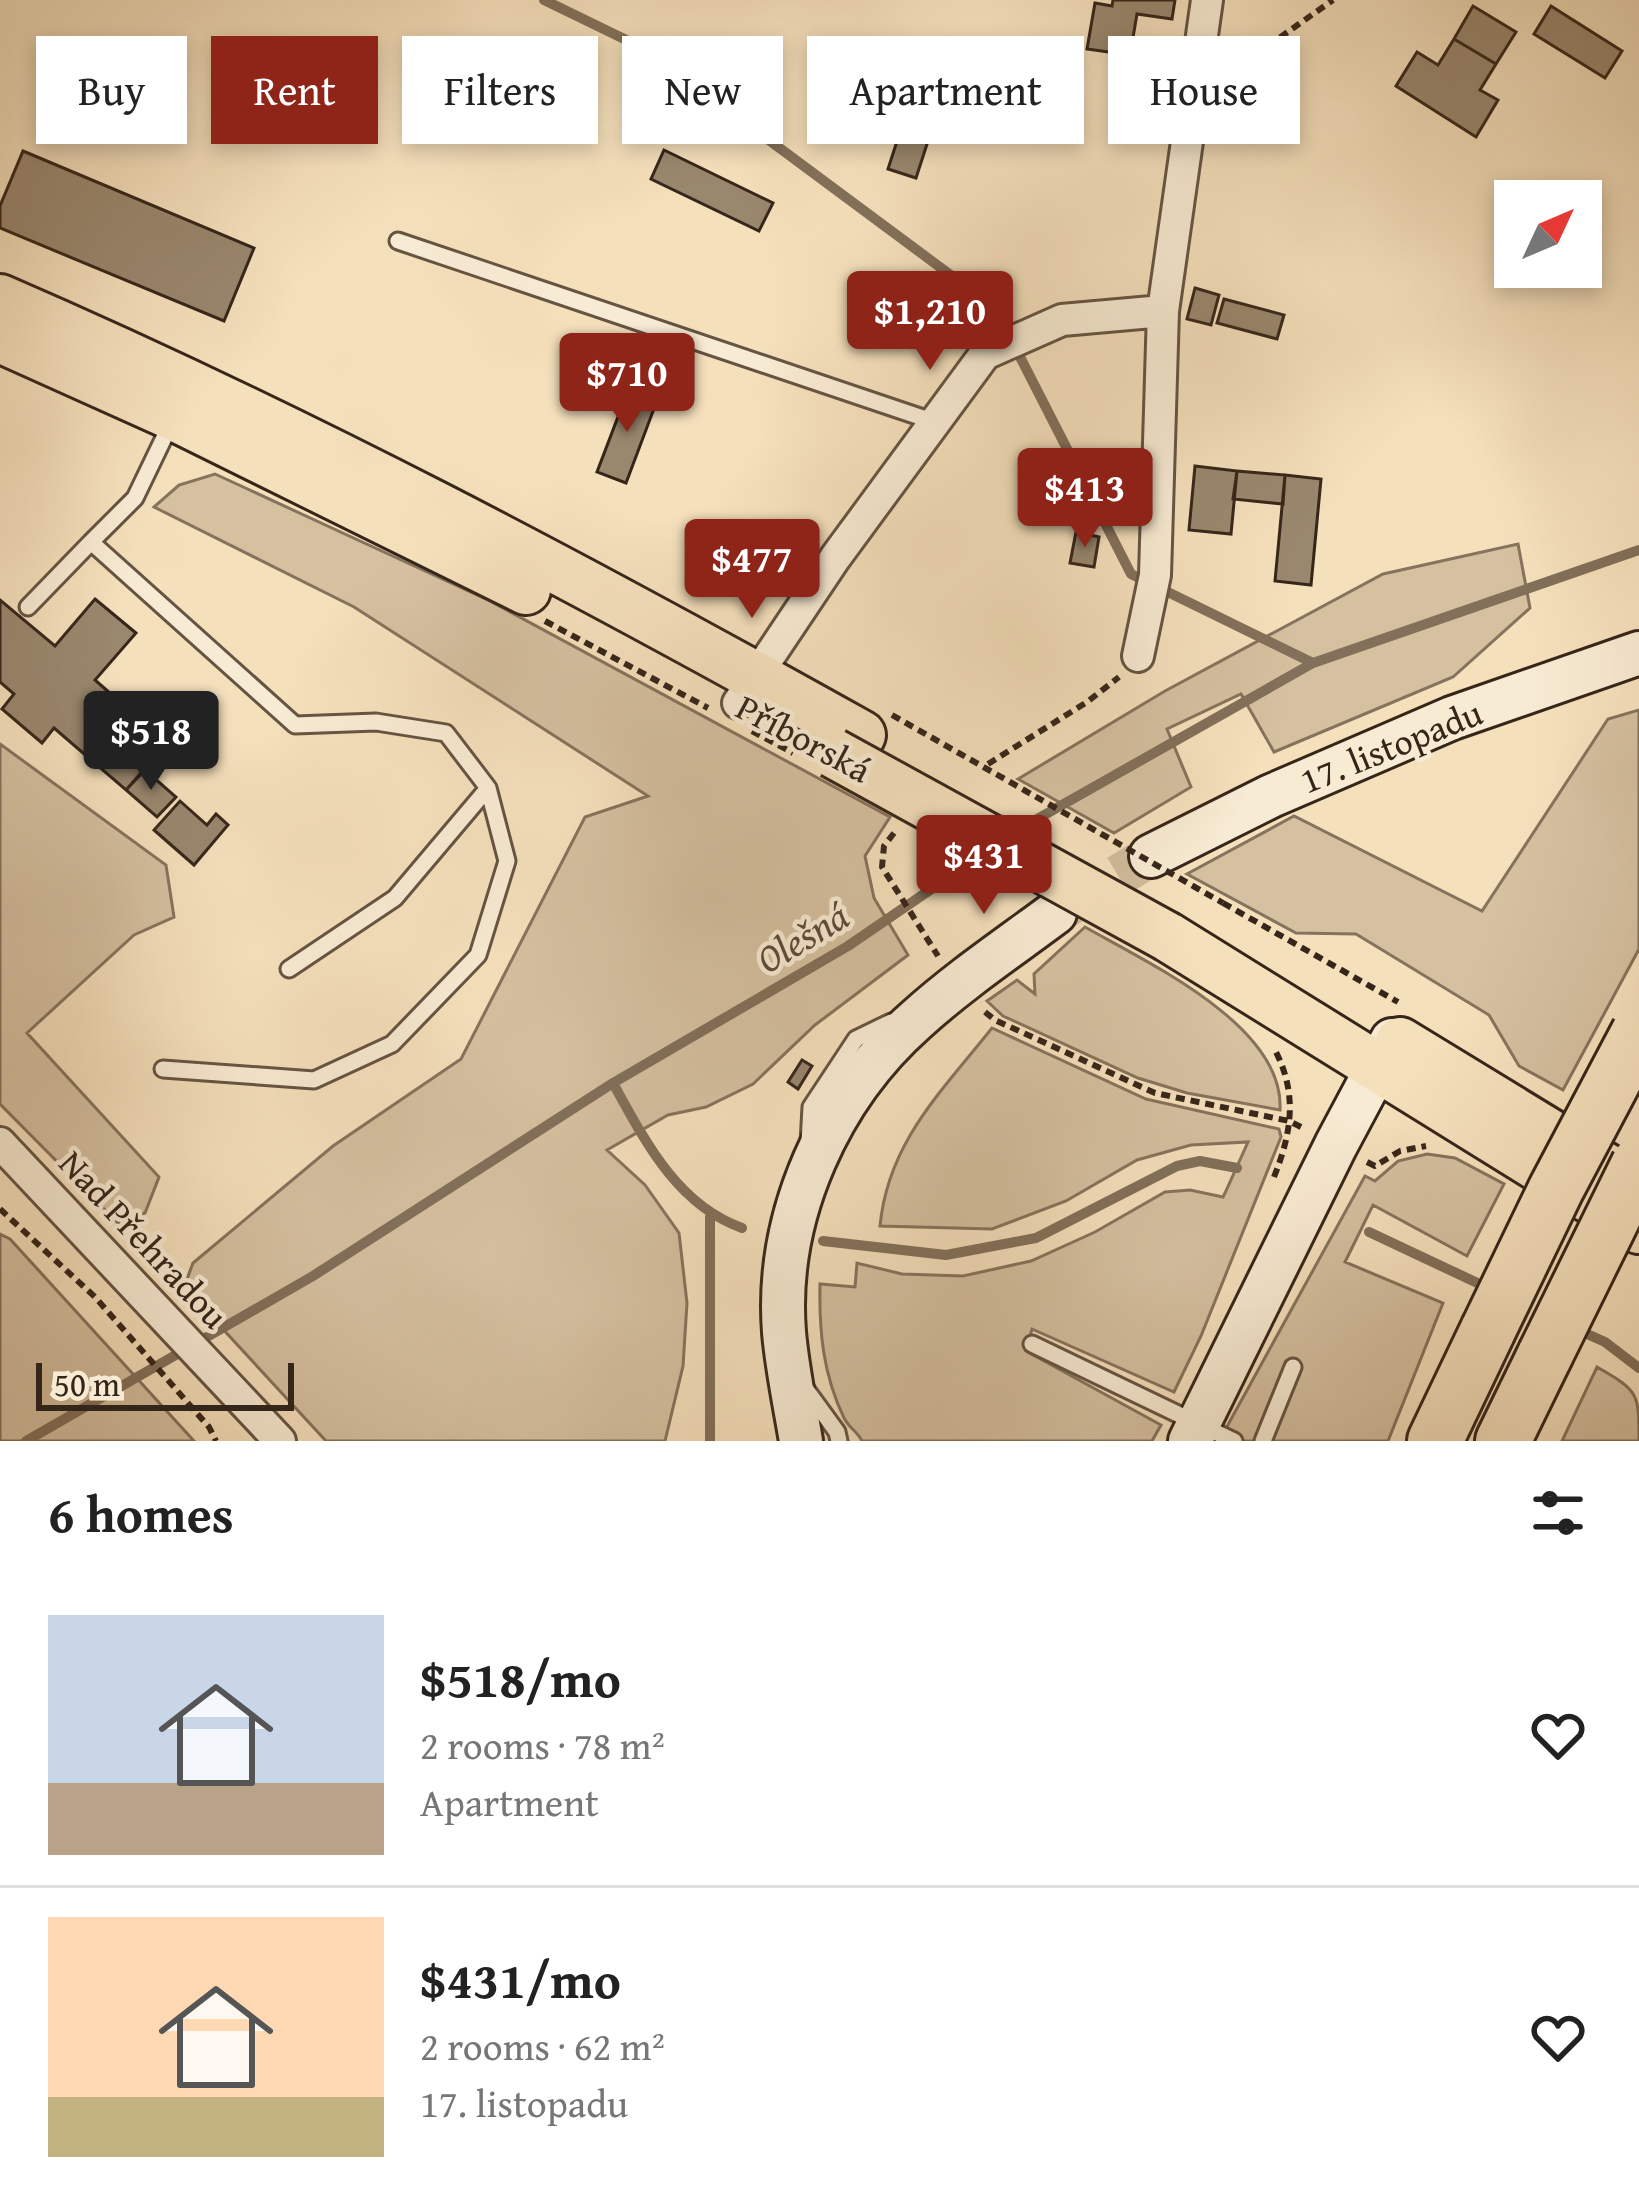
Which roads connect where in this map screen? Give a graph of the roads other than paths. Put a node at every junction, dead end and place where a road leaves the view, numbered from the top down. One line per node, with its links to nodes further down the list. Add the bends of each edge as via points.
1 (1207, 0): 4 (street)
2 (398, 241): 7 (lane)
3 (0, 299): 6 (main road, Příborská)
4 (1162, 310): 7 (street, via 1062,320 985,354); 11 (street, via 1155,575)
5 (0, 338): 6 (main road, Příborská)
6 (182, 400): 8 (lane, via 135,497); 12 (main road, Příborská, via 496,536)
7 (935, 422): 12 (street)
8 (92, 542): 9 (lane); 13 (lane, via 295,725 376,722 446,733)
9 (28, 607)
10 (1639, 653): 14 (main road, 17. listopadu, via 1452,718)
11 (1138, 656)
12 (746, 689): 18 (main road, Příborská, via 862,734 1195,920)
13 (488, 788): 16 (lane, via 394,898); 19 (lane, via 507,861 478,955 392,1044 314,1080)
14 (1150, 856)
15 (1055, 913): 26 (main road, via 953,988 875,1061 826,1133 794,1220 786,1270)
16 (289, 969)
17 (1639, 1032): 32 (highway, bridge)
18 (1386, 1052): 22 (main road, Příborská); 23 (main road, Příborská); 27 (main road, via 1336,1145)
19 (163, 1069)
20 (0, 1143): 28 (street, Nad Přehradou)
21 (1639, 1164): 33 (highway, bridge)
22 (1639, 1188)
23 (1639, 1229)
24 (1032, 1344): 27 (lane)
25 (1294, 1366): 31 (lane)
26 (790, 1367): 29 (main road); 30 (lane)
27 (1208, 1435)
28 (280, 1441)
29 (801, 1441)
30 (839, 1441)
31 (1263, 1441)
32 (1436, 1441)
33 (1503, 1441)

